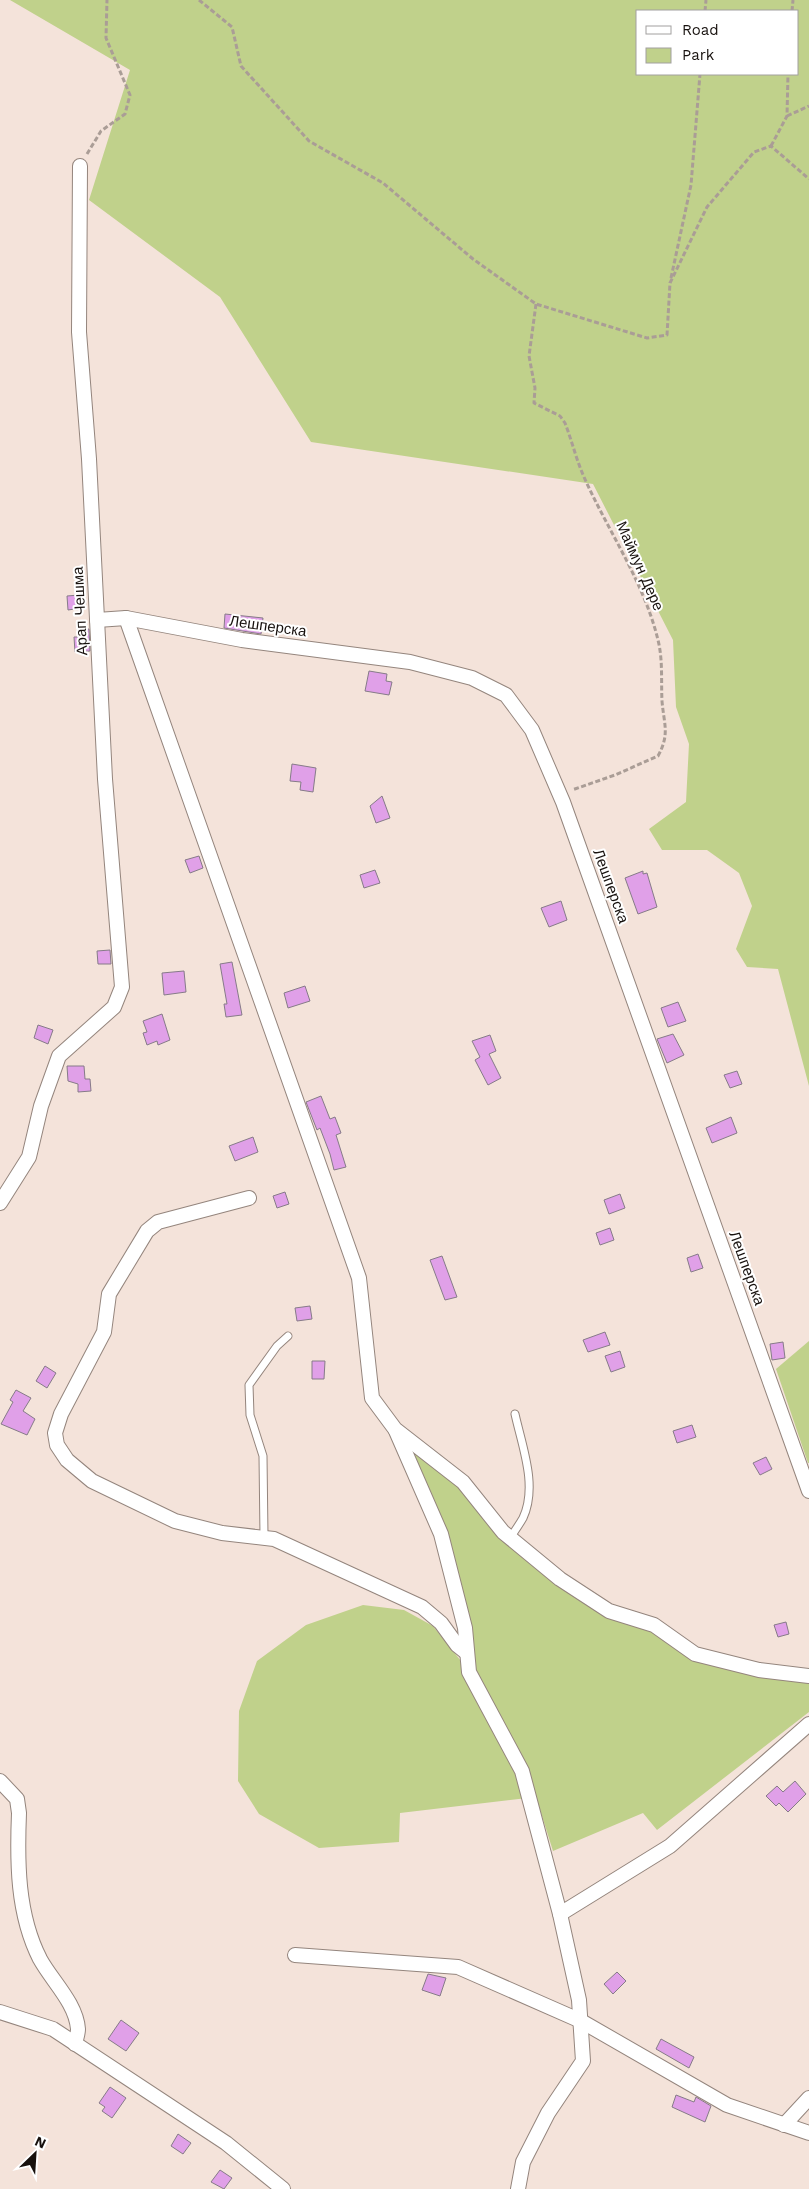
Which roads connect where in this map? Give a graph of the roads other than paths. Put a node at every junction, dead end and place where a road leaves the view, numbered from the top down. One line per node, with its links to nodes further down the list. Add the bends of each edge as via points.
1 (80, 166): 3 (street, Арап Чешма, via 79,332)
2 (126, 618): 3 (street, Лешперска); 8 (street, via 359,1278 372,1398); 9 (street, Лешперска, via 242,640 410,662 472,678 506,695 532,730 560,794)
3 (96, 620): 5 (street, Арап Чешма, via 122,987 114,1007 59,1056 41,1106 29,1157)
4 (249, 1198): 10 (street, via 158,1222 147,1231 109,1294 104,1332 61,1414 55,1433 57,1445 67,1460 92,1481 125,1498 175,1521 222,1533)
5 (0, 1203)
6 (288, 1336): 10 (lane, via 249,1385 250,1415 264,1456)
7 (515, 1414): 11 (lane, via 530,1492 523,1517)
8 (395, 1429): 11 (street, via 463,1482); 12 (street, via 441,1534 465,1628)
9 (809, 1491)
10 (264, 1536): 12 (street, via 422,1607)
11 (510, 1538): 13 (street, via 560,1579 609,1611 654,1625 695,1654 759,1670)
12 (468, 1653): 16 (street, via 470,1672 522,1771)
13 (809, 1676)
14 (809, 1724): 16 (street, via 670,1846)
15 (0, 1781): 20 (street, via 17,1799 21,1894 30,1938 73,2010 78,2030)
16 (560, 1914): 19 (street)
17 (295, 1955): 19 (street, via 458,1967)
18 (0, 2012): 20 (street, via 52,2029)
19 (581, 2021): 22 (street, via 727,2105); 25 (street, via 584,2061 548,2113 523,2162)
20 (74, 2044): 24 (street, via 226,2144)
21 (809, 2098): 22 (street)
22 (784, 2125): 23 (street)
23 (809, 2133)
24 (283, 2189)
25 (518, 2189)

